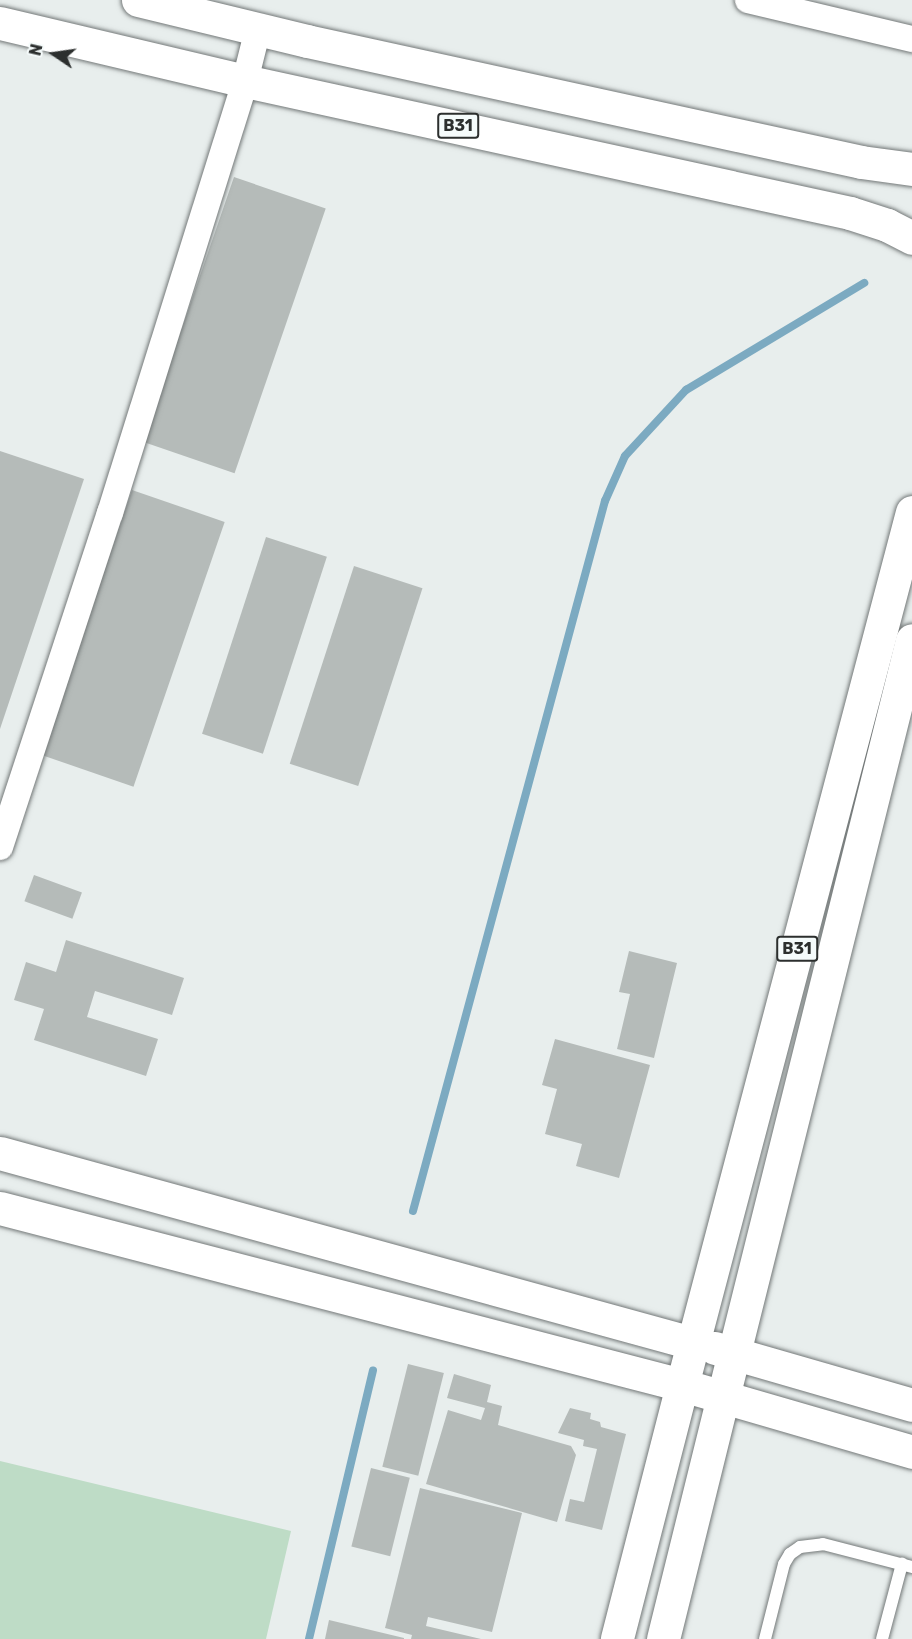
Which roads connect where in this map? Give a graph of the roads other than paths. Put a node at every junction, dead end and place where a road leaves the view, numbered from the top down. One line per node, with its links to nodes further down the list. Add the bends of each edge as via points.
1 (138, 0): 4 (main road)
2 (756, 1): 5 (street)
3 (2, 29): 6 (main road, B31)
4 (258, 29): 6 (street); 7 (main road, via 850,160)
5 (912, 39)
6 (245, 81): 8 (main road, B31, via 850,213); 11 (street, via 110,513)
7 (912, 169)
8 (912, 238)
9 (912, 512): 14 (main road, B31)
10 (912, 640): 15 (main road, B31)
11 (0, 847)
12 (0, 1153): 14 (main road)
13 (0, 1208): 16 (main road)
14 (692, 1343): 15 (main road); 16 (main road, B31)
15 (734, 1354): 17 (main road, B31); 18 (main road)
16 (682, 1385): 17 (main road); 21 (main road)
17 (723, 1397): 19 (main road); 22 (main road)
18 (912, 1405)
19 (912, 1452)
20 (907, 1566): 23 (lane, via 823,1544 800,1547 784,1564); 24 (lane)
21 (617, 1639)
22 (663, 1639)
23 (765, 1639)
24 (882, 1639)

